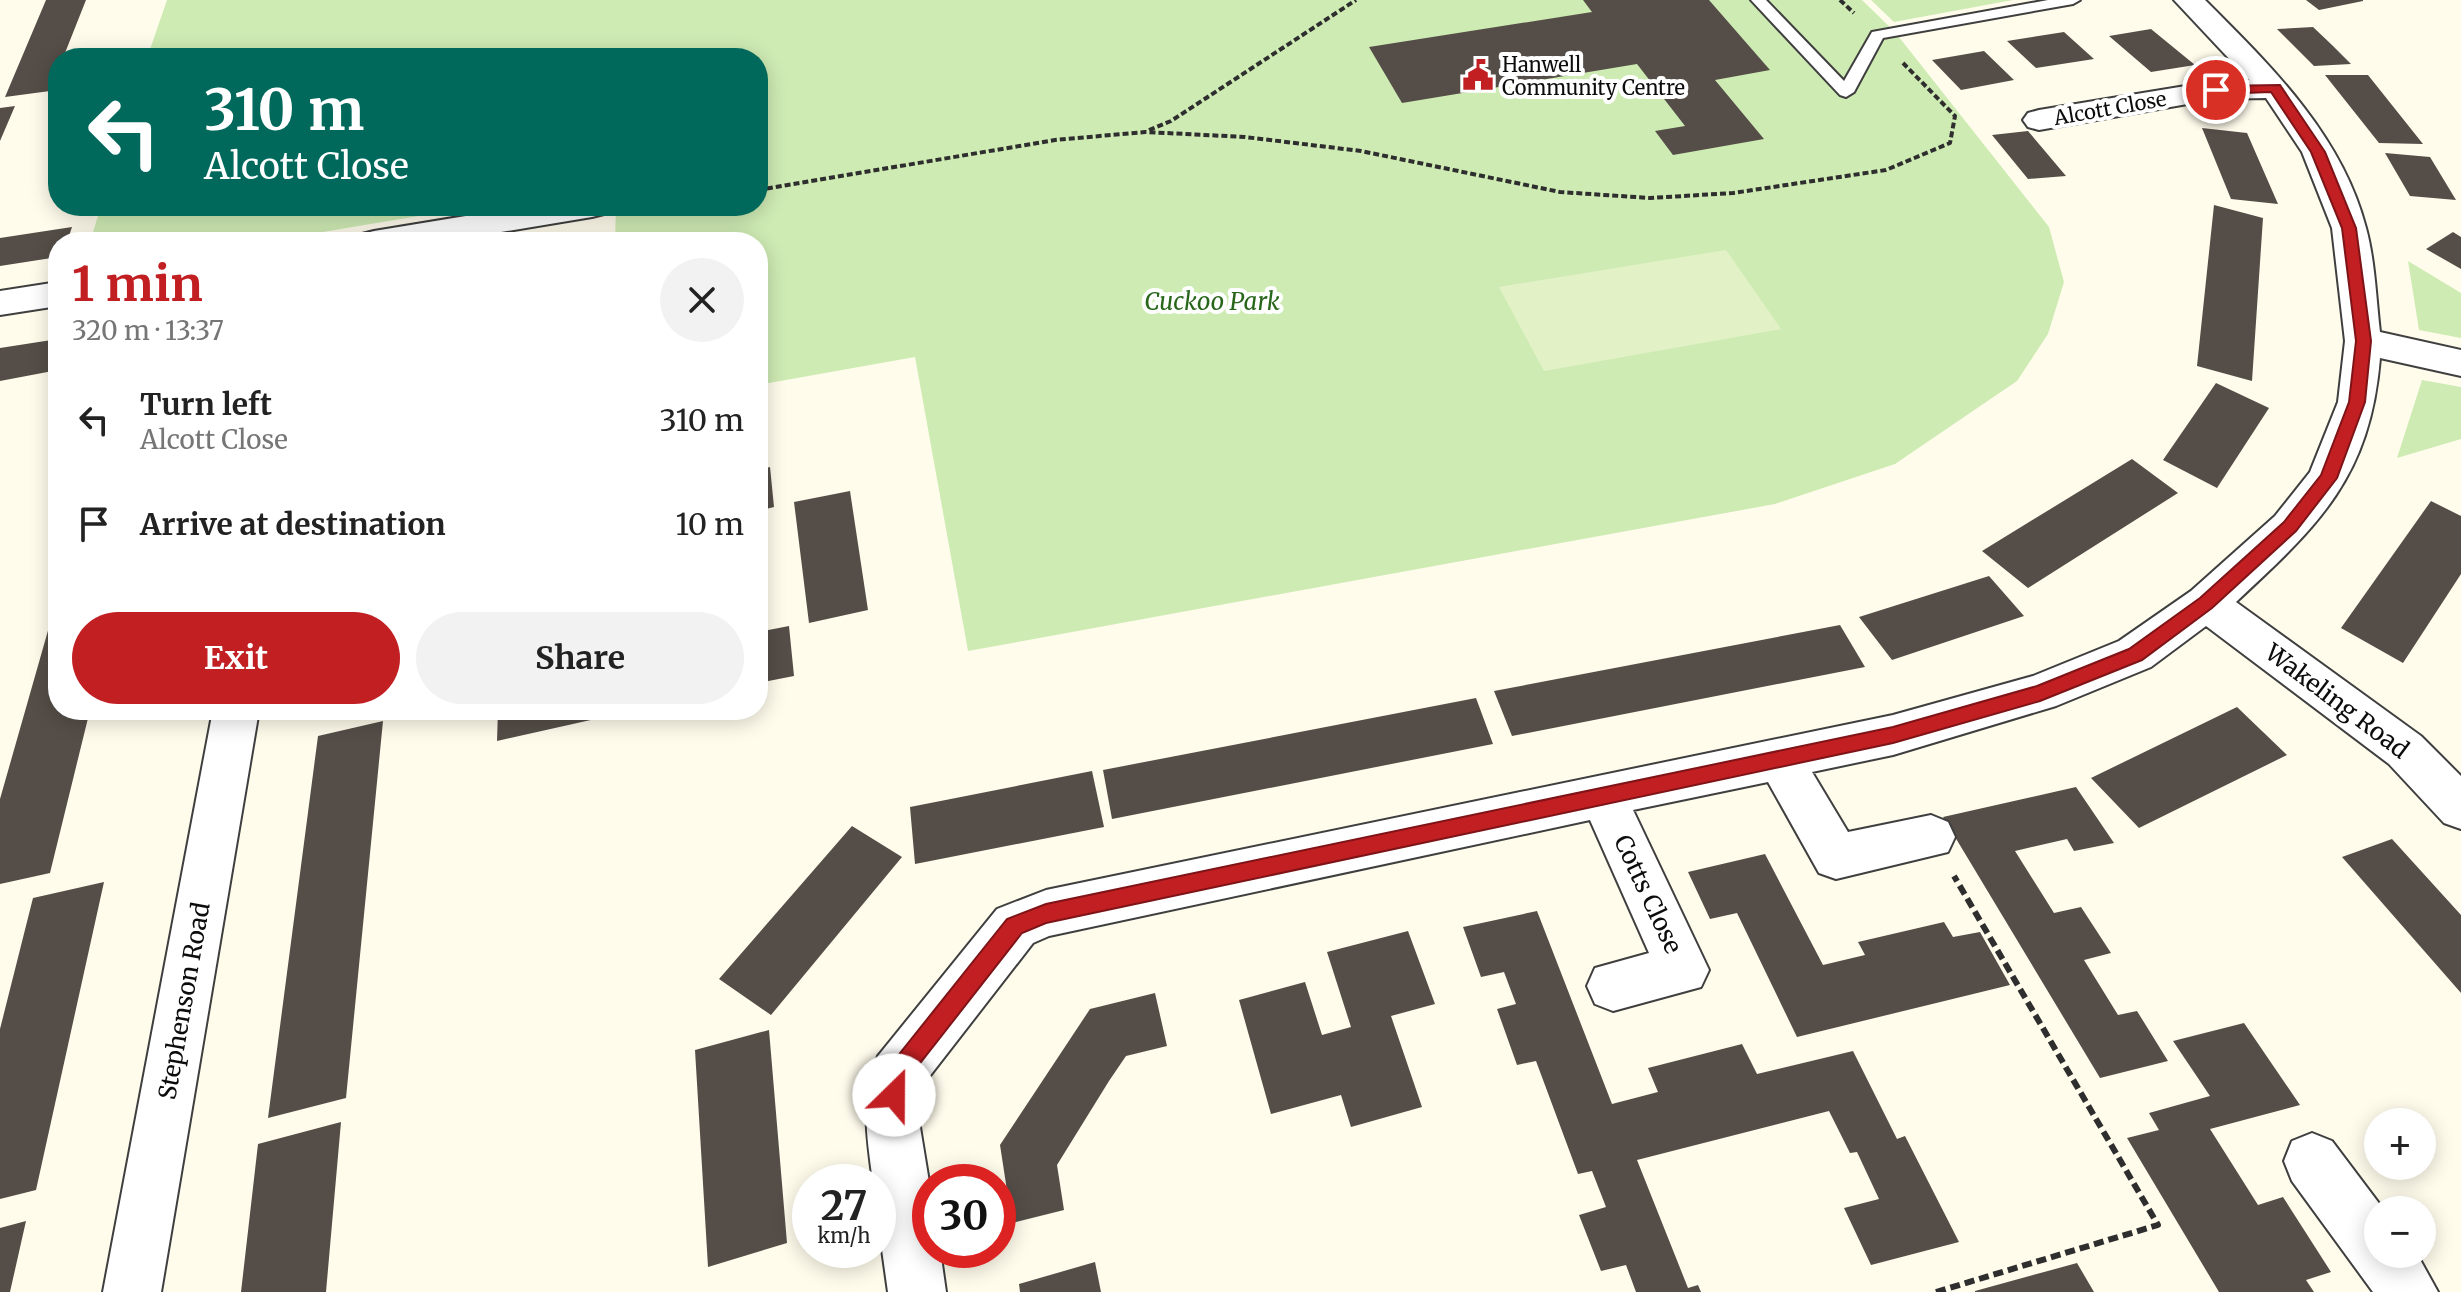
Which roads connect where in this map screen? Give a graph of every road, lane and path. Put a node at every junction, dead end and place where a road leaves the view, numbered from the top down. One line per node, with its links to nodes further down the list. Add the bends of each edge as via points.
1 (1356, 0): 9 (path, via 1171,121)
2 (1758, 0): 6 (lane, via 1846,92)
3 (1840, 0): 6 (path)
4 (2073, 0): 6 (lane)
5 (2189, 0): 7 (street)
6 (1877, 35): 9 (path, via 1955,116 1950,143 1886,170 1733,193 1650,198 1560,192 1361,151)
7 (2275, 88): 8 (street, Alcott Close, via 2216,90); 15 (street, via 2318,152 2349,228)
8 (2039, 120)
9 (1145, 132): 10 (path, via 1055,140)
10 (768, 188)
11 (531, 216): 12 (street)
12 (435, 232)
13 (48, 296): 14 (street)
14 (0, 303)
15 (2363, 341): 16 (street); 17 (street, via 2357,402 2328,478 2290,527)
16 (2461, 363)
17 (2206, 603): 19 (street, via 2135,654 2040,693); 21 (street, Wakeling Road, via 2405,750)
18 (234, 720): 27 (street, Stephenson Road)
19 (1781, 761): 20 (street); 22 (street, via 1836,857)
20 (1603, 797): 23 (street, Cotts Close, via 1683,970); 28 (street, via 1046,913 1015,926 897,1075 891,1115)
21 (2461, 808)
22 (1931, 837): 29 (path, via 2158,1225)
23 (1613, 986)
24 (2312, 1161): 25 (street)
25 (2364, 1231)
26 (2392, 1268): 30 (street)
27 (132, 1292)
28 (917, 1292)
29 (1936, 1292)
30 (2409, 1292)

